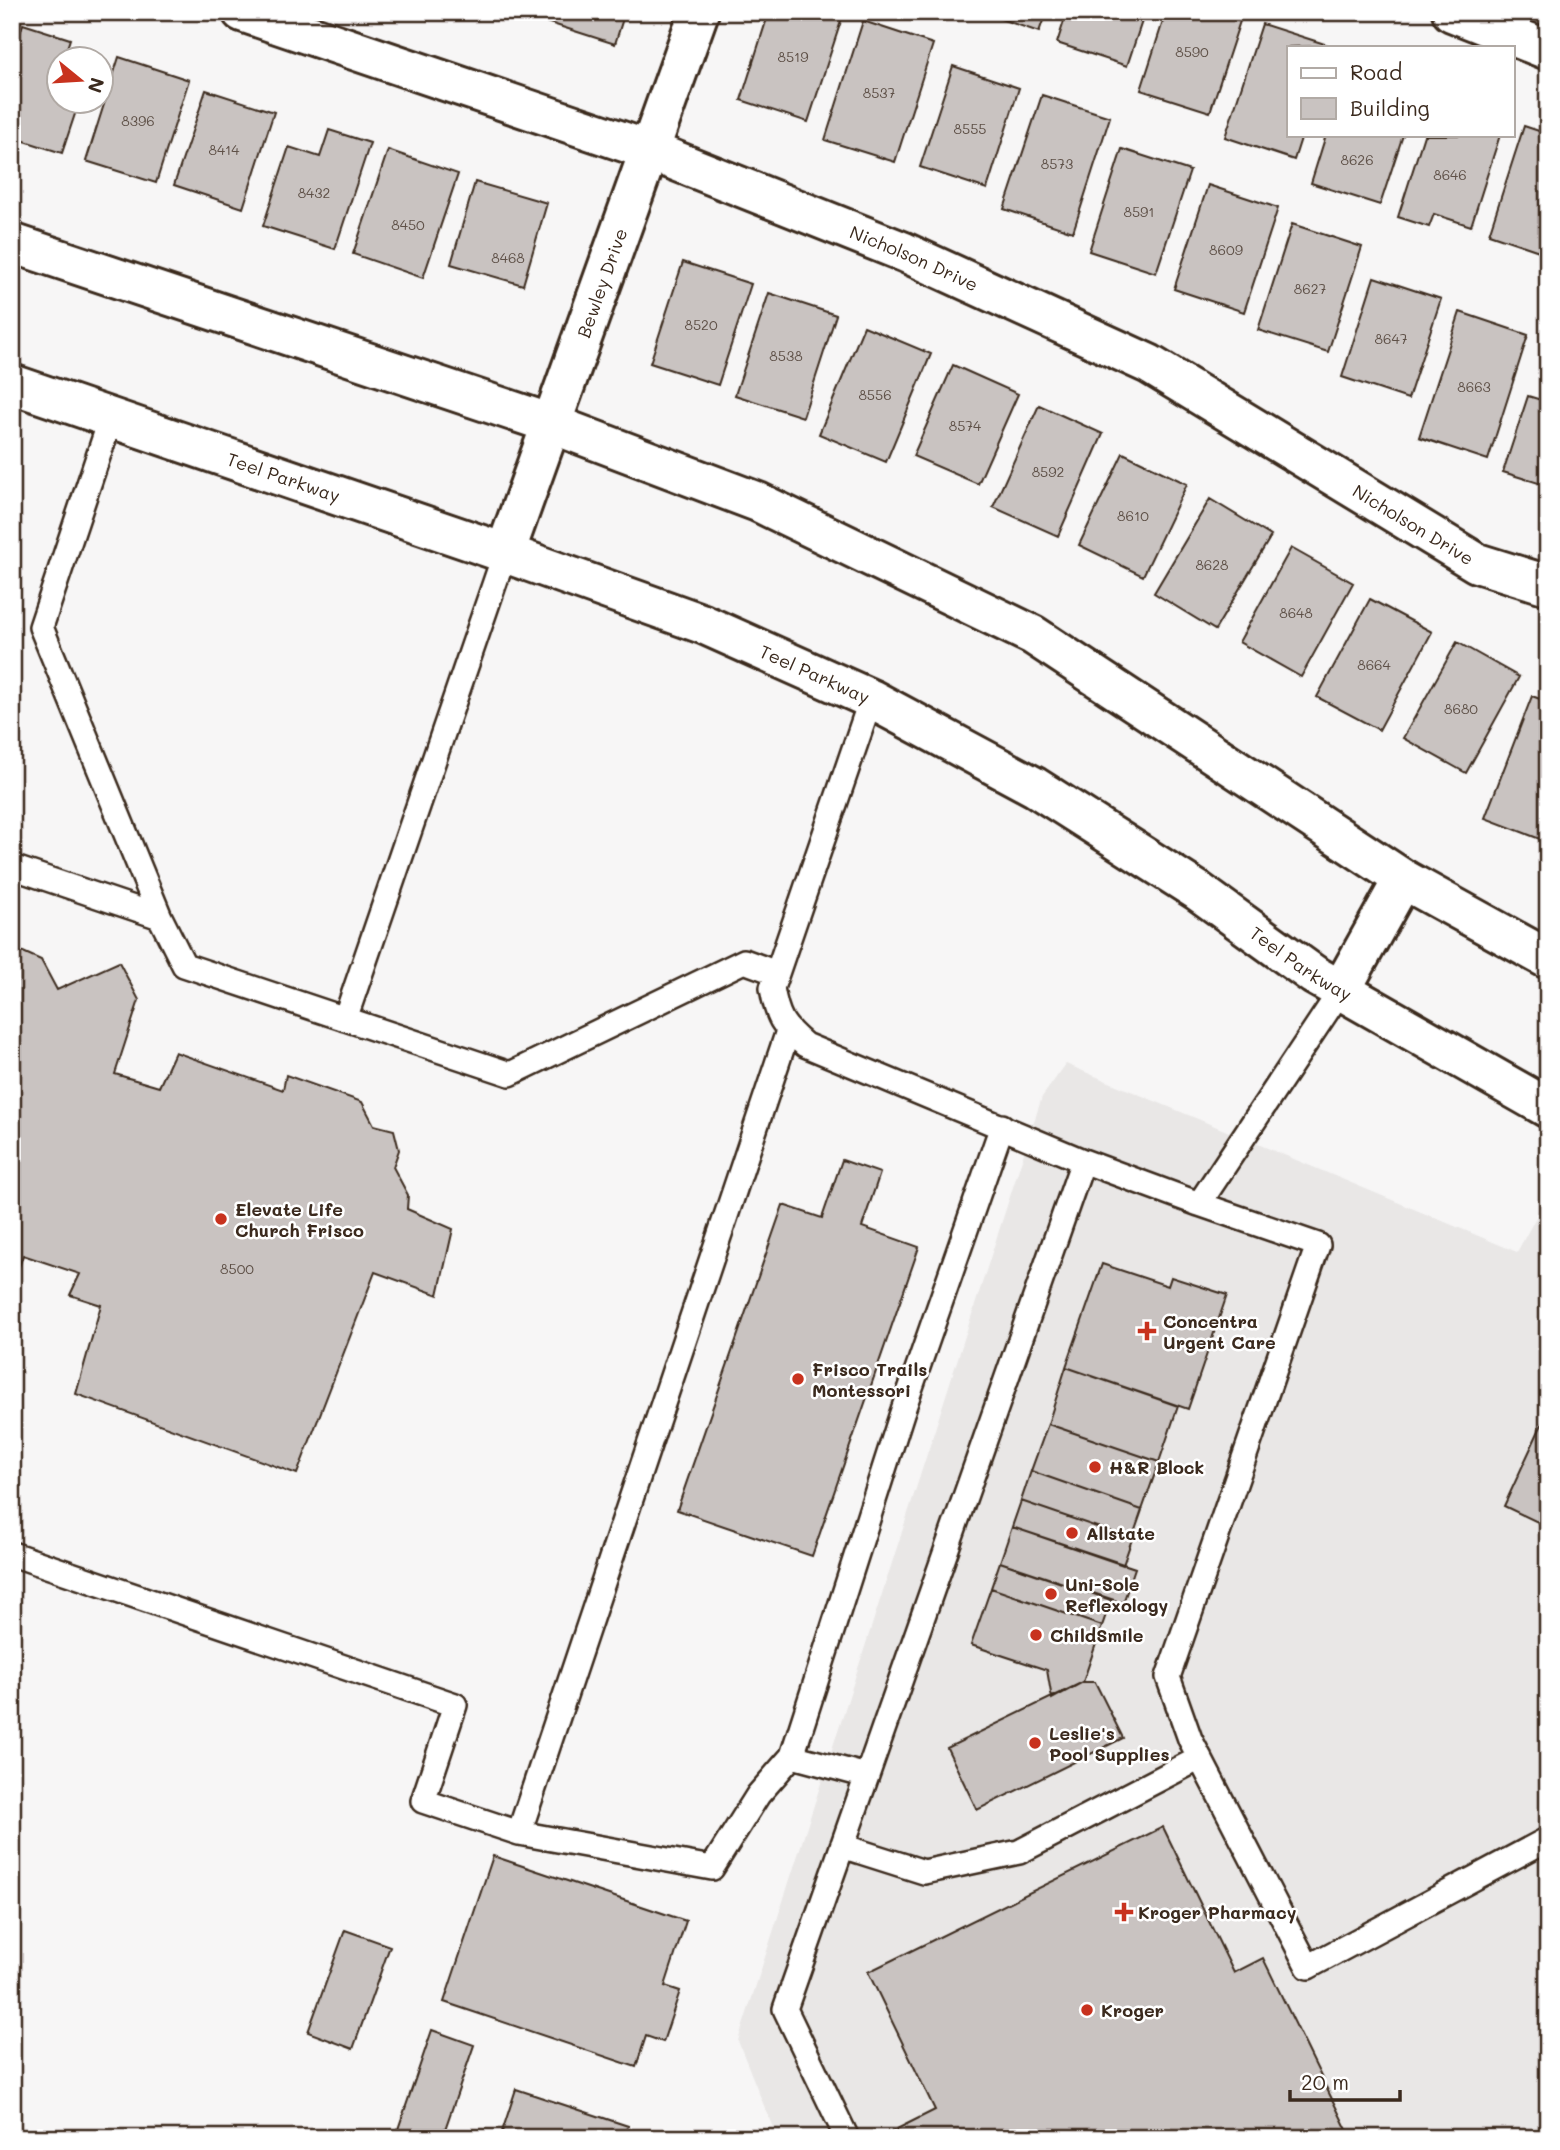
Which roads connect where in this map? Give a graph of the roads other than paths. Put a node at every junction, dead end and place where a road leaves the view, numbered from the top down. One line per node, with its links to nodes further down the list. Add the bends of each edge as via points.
1 (242, 12): 5 (main road, Nicholson Drive)
2 (699, 12): 5 (main road, Bewley Drive)
3 (1452, 12): 4 (main road)
4 (1548, 50)
5 (651, 151): 9 (main road, Bewley Drive); 11 (main road, Nicholson Drive, via 904,252 1149,364 1477,564)
6 (12, 243): 9 (main road)
7 (12, 384): 8 (main road, Teel Parkway)
8 (111, 418): 10 (main road, Teel Parkway); 15 (lane, via 41,627)
9 (552, 424): 10 (main road, Bewley Drive); 14 (main road, via 758,502 1033,635)
10 (505, 553): 12 (main road, Teel Parkway, via 703,624); 19 (lane)
11 (1548, 584)
12 (871, 699): 17 (lane); 18 (main road, Teel Parkway, via 1035,787)
13 (12, 867): 15 (lane)
14 (1402, 879): 16 (main road); 18 (main road)
15 (160, 917): 19 (lane, via 184,965)
16 (1548, 959)
17 (777, 972): 19 (lane, via 744,961 510,1074); 20 (lane, via 772,988 776,1014)
18 (1341, 990): 21 (main road, Teel Parkway); 24 (lane)
19 (345, 1019)
20 (788, 1031): 22 (lane, via 817,1051); 29 (lane)
21 (1548, 1108)
22 (1002, 1126): 23 (lane); 26 (lane, via 902,1413)
23 (1083, 1161): 24 (lane); 28 (lane)
24 (1199, 1204): 27 (lane, via 1318,1245 1168,1677)
25 (12, 1554): 29 (lane, via 455,1705 423,1801)
26 (792, 1756): 28 (lane); 29 (lane, via 758,1795 712,1868)
27 (1200, 1758): 30 (lane, via 1308,1967); 31 (lane, via 1019,1852 924,1872)
28 (867, 1776): 31 (lane)
29 (519, 1832)
30 (1548, 1839)
31 (842, 1846): 32 (lane, via 785,2009)
32 (848, 2138)

